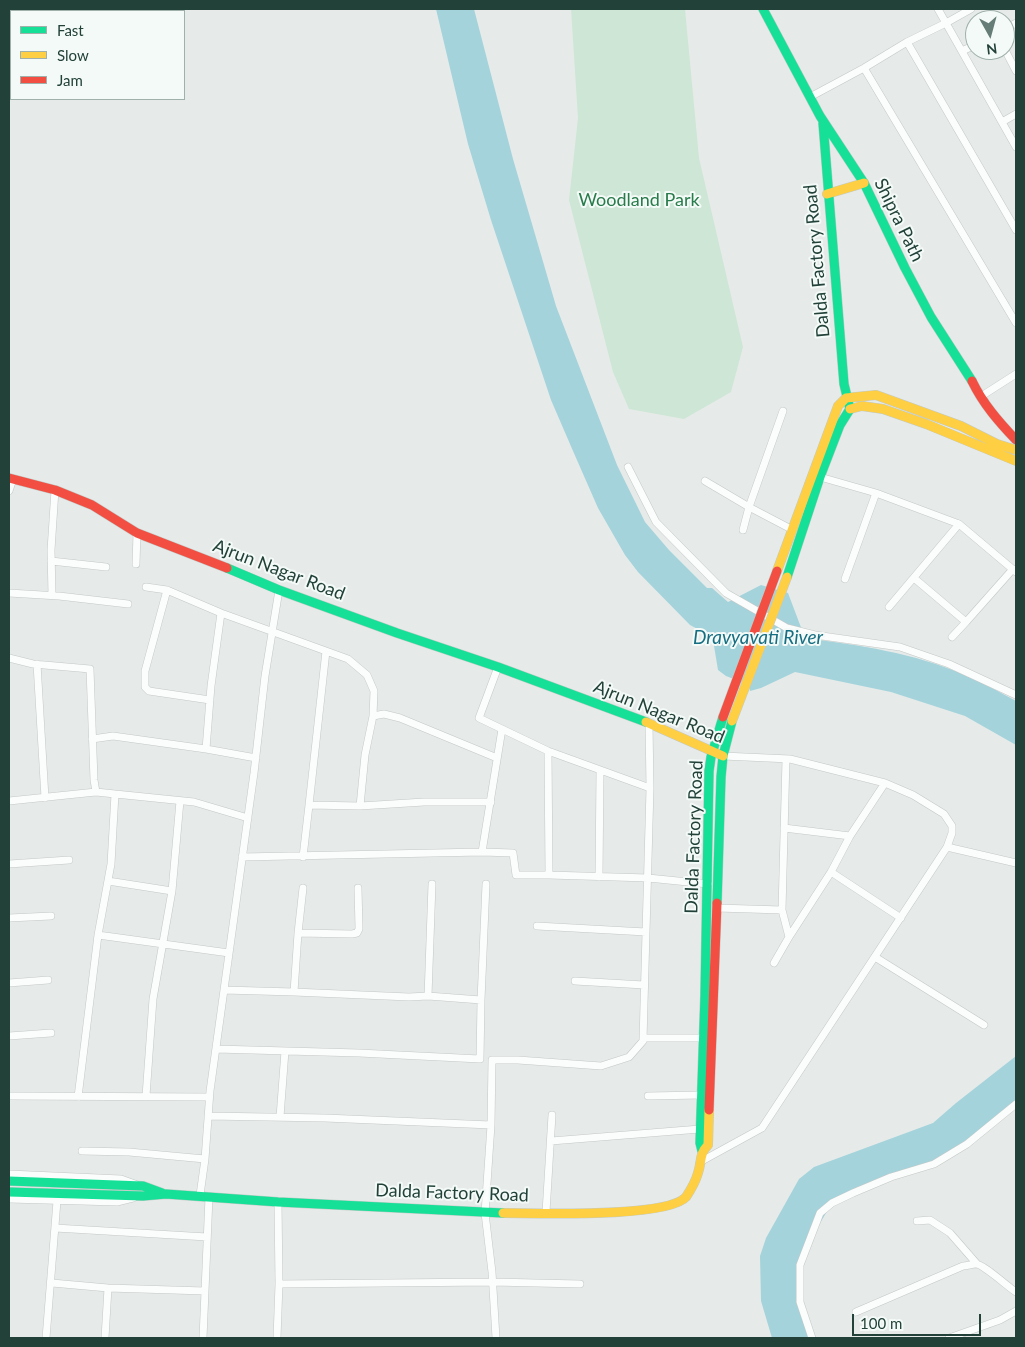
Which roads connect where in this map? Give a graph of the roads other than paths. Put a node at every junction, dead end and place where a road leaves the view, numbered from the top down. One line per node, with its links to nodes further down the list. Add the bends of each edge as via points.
1 (763, 9): 9 (street, Shipra Path)
2 (938, 9): 4 (street)
3 (971, 9): 4 (street)
4 (946, 23): 5 (street); 7 (street)
5 (907, 42): 8 (street); 16 (street)
6 (965, 50): 7 (street)
7 (962, 51): 12 (street)
8 (864, 68): 9 (street); 17 (street)
9 (810, 97): 11 (street, Shipra Path)
10 (1016, 114): 12 (street)
11 (823, 121): 14 (street, Shipra Path); 15 (street, Dalda Factory Road)
12 (1002, 122): 13 (street)
13 (1016, 147)
14 (864, 184): 15 (street); 19 (street, Shipra Path, via 931,317)
15 (827, 194): 20 (street, Dalda Factory Road)
16 (1016, 230)
17 (1016, 323)
18 (1016, 374): 19 (street)
19 (980, 397): 23 (street, Shipra Path)
20 (846, 398): 21 (street, Dalda Factory Road); 24 (street, via 876,395); 35 (street, Dalda Factory Road, via 838,406)
21 (850, 409): 25 (street, via 862,406 883,409); 27 (street, Dalda Factory Road, via 840,425)
22 (783, 411): 33 (street)
23 (1016, 440)
24 (1016, 450)
25 (1016, 461)
26 (628, 467): 59 (street, via 656,522 734,598 787,628 900,647 949,664)
27 (820, 476): 32 (street); 68 (street, Dalda Factory Road, bridge, via 787,576 732,721)
28 (11, 478): 30 (street, Ajrun Nagar Road); 31 (street)
29 (705, 481): 33 (street)
30 (55, 490): 37 (street, Ajrun Nagar Road, via 92,505); 38 (street)
31 (9, 491)
32 (876, 493): 34 (street); 43 (street)
33 (748, 507): 35 (street); 36 (street)
34 (959, 524): 41 (street); 42 (street)
35 (791, 529): 67 (street, Dalda Factory Road, bridge)
36 (743, 530)
37 (137, 532): 39 (street); 46 (street, Ajrun Nagar Road)
38 (51, 561): 40 (street); 48 (street)
39 (136, 564)
40 (106, 567)
41 (1014, 570): 52 (street)
42 (914, 578): 50 (street); 52 (street)
43 (846, 579)
44 (146, 587): 45 (street)
45 (166, 590): 51 (street); 60 (street, via 145,671 145,687 149,691)
46 (279, 590): 53 (street); 58 (street, Ajrun Nagar Road)
47 (9, 592): 48 (street)
48 (52, 595): 49 (street)
49 (128, 604)
50 (889, 607)
51 (221, 613): 53 (street); 60 (street)
52 (966, 622): 54 (street)
53 (273, 632): 55 (street); 69 (street)
54 (952, 637)
55 (326, 651): 61 (street, via 348,659 367,675 374,691); 81 (street)
56 (9, 658): 57 (street)
57 (37, 664): 64 (street, via 90,669); 77 (street)
58 (498, 667): 62 (street, Ajrun Nagar Road); 63 (street, via 479,718)
59 (1016, 695)
60 (210, 700): 65 (street)
61 (373, 716): 70 (street, via 384,714 400,718); 82 (street, via 364,755)
62 (649, 723): 67 (street, Ajrun Nagar Road); 74 (street)
63 (502, 729): 66 (street); 70 (street)
64 (92, 739): 65 (street, via 113,736); 75 (street)
65 (206, 749): 69 (street)
66 (548, 751): 72 (street); 94 (street)
67 (713, 751): 68 (street, Ajrun Nagar Road); 100 (street, Dalda Factory Road, via 709,771)
68 (723, 756): 71 (street, Ajrun Nagar Road); 104 (street, Dalda Factory Road)
69 (256, 758): 83 (street)
70 (498, 758): 80 (street)
71 (786, 759): 73 (street, Ajrun Nagar Road); 84 (street)
72 (600, 771): 74 (street); 95 (street)
73 (885, 783): 85 (street); 86 (street, Ajrun Nagar Road, via 914,795 944,814 952,826)
74 (650, 788): 96 (street)
75 (96, 792): 76 (street); 77 (street)
76 (115, 794): 78 (street); 97 (street)
77 (45, 798): 79 (street)
78 (180, 801): 83 (street); 103 (street)
79 (9, 802)
80 (491, 802): 82 (street); 87 (street)
81 (309, 805): 82 (street); 89 (street)
82 (360, 806)
83 (248, 818): 88 (street)
84 (784, 828): 85 (street); 105 (street)
85 (850, 836): 93 (street)
86 (947, 847): 91 (street); 108 (street, Ajrun Nagar Road)
87 (482, 852): 89 (street); 94 (street, via 513,853 516,875)
88 (242, 857): 89 (street); 115 (street)
89 (303, 857)
90 (69, 860): 92 (street)
91 (1016, 863)
92 (9, 864)
93 (831, 872): 108 (street); 113 (street)
94 (549, 875): 95 (street)
95 (599, 877): 96 (street)
96 (648, 878): 100 (street); 110 (street)
97 (108, 881): 103 (street); 112 (street)
98 (432, 884): 124 (street)
99 (486, 884): 125 (street)
100 (708, 884): 130 (street, Dalda Factory Road)
101 (303, 888): 111 (street)
102 (358, 888): 111 (street, via 357,933)
103 (172, 891): 114 (street)
104 (717, 908): 105 (street); 149 (street, Dalda Factory Road, via 708,1145)
105 (782, 910): 113 (street)
106 (51, 916): 107 (street)
107 (9, 918)
108 (901, 918): 116 (street, Ajrun Nagar Road)
109 (537, 926): 110 (street)
110 (646, 932): 121 (street)
111 (298, 934): 123 (street)
112 (98, 935): 114 (street); 139 (street)
113 (789, 937): 117 (street)
114 (163, 944): 115 (street); 137 (street, via 153,1000)
115 (229, 953): 122 (street)
116 (875, 957): 126 (street); 151 (street, Ajrun Nagar Road, via 762,1128)
117 (774, 964)
118 (48, 980): 120 (street)
119 (575, 981): 121 (street)
120 (9, 983)
121 (644, 985): 129 (street)
122 (224, 990): 123 (street); 131 (street)
123 (294, 992): 124 (street)
124 (428, 996): 125 (street)
125 (481, 1000): 133 (street)
126 (984, 1025)
127 (52, 1033): 128 (street)
128 (9, 1036)
129 (643, 1038): 130 (street); 134 (street, via 629,1057 601,1066)
130 (704, 1038): 135 (street, Dalda Factory Road)
131 (216, 1049): 132 (street); 140 (street)
132 (285, 1051): 133 (street); 144 (street)
133 (480, 1059): 134 (street)
134 (492, 1060): 145 (street)
135 (701, 1094): 138 (street); 146 (street, Dalda Factory Road)
136 (9, 1096): 139 (street)
137 (146, 1096): 139 (street); 140 (street)
138 (648, 1096)
139 (78, 1097)
140 (209, 1098): 143 (street)
141 (1016, 1104): 182 (street, via 967,1144 934,1164 891,1177 832,1202 820,1213 800,1265 800,1302)
142 (552, 1115): 147 (street)
143 (208, 1116): 144 (street); 150 (street)
144 (280, 1117): 145 (street)
145 (491, 1125): 163 (street)
146 (700, 1129): 147 (street); 149 (street, Dalda Factory Road)
147 (550, 1141): 162 (street)
148 (82, 1151): 150 (street)
149 (702, 1151): 151 (street, Dalda Factory Road)
150 (204, 1159): 158 (street)
151 (700, 1162): 162 (street, Dalda Factory Road, via 698,1174 685,1198 663,1208 624,1212)
152 (9, 1174): 154 (street, via 122,1179)
153 (9, 1182): 154 (street, Dalda Factory Road)
154 (143, 1186): 156 (street, Dalda Factory Road)
155 (9, 1192): 157 (street, Dalda Factory Road)
156 (166, 1194): 157 (street, Dalda Factory Road); 158 (street, Dalda Factory Road)
157 (143, 1196): 160 (street, via 117,1202)
158 (205, 1196): 161 (street, Dalda Factory Road); 166 (street)
159 (9, 1199): 160 (street)
160 (58, 1201): 165 (street)
161 (278, 1202): 163 (street, Dalda Factory Road); 170 (street)
162 (546, 1212): 163 (street, Dalda Factory Road)
163 (485, 1213): 168 (street)
164 (917, 1221): 167 (street, via 930,1220 950,1233)
165 (55, 1228): 166 (street); 169 (street)
166 (207, 1237): 173 (street)
167 (977, 1264): 174 (street); 175 (street, via 964,1266)
168 (493, 1282): 170 (street); 171 (street); 181 (street)
169 (52, 1283): 172 (street); 177 (street)
170 (279, 1284): 180 (street)
171 (580, 1284)
172 (108, 1288): 173 (street); 178 (street)
173 (205, 1290): 179 (street)
174 (1016, 1292)
175 (856, 1312)
176 (1016, 1312): 183 (street)
177 (46, 1338)
178 (105, 1338)
179 (203, 1338)
180 (277, 1338)
181 (496, 1338)
182 (812, 1338)
183 (949, 1338)

